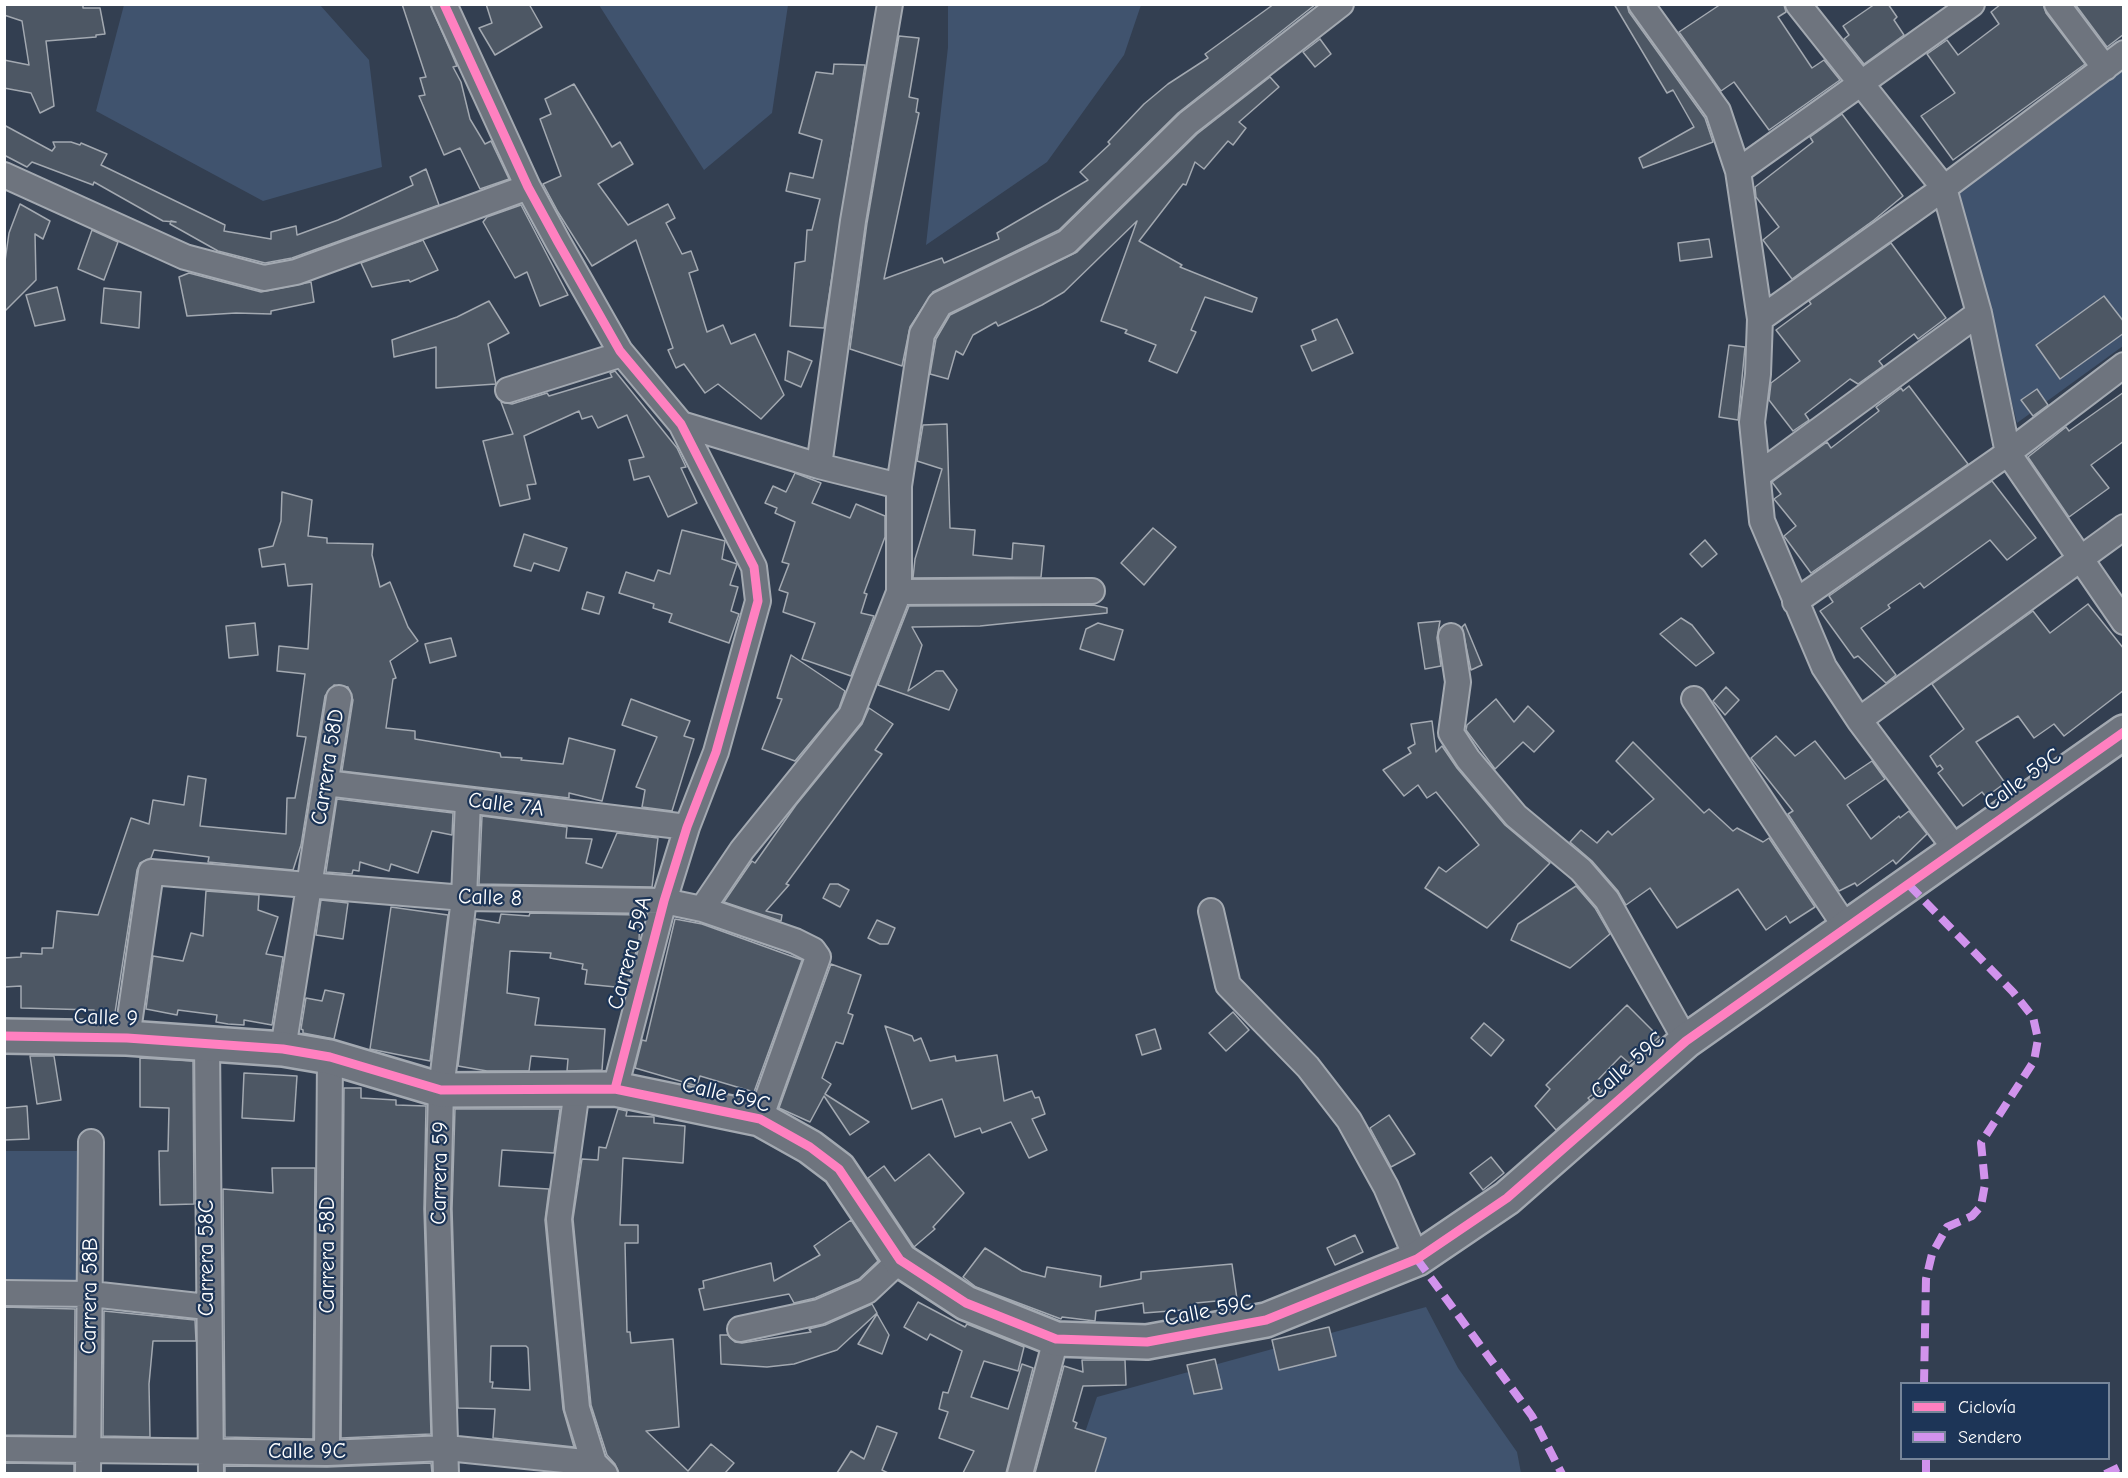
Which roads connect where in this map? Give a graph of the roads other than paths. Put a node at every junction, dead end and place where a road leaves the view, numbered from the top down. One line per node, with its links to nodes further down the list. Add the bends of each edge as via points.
1 (444, 4): 13 (street, Carrera 59A)
2 (890, 4): 22 (street, via 853,221)
3 (1341, 4): 24 (street, via 1188,123 1066,242 940,304 922,334)
4 (1641, 4): 11 (street, via 1718,111)
5 (1798, 4): 10 (street)
6 (1972, 4): 8 (street)
7 (2056, 4): 9 (street)
8 (1947, 12): 10 (street)
9 (2114, 61): 14 (street)
10 (1860, 85): 11 (street); 14 (street)
11 (1737, 171): 16 (street)
12 (4, 175): 13 (street, via 185,257 264,278 296,272)
13 (528, 187): 17 (street, Carrera 59A)
14 (1944, 188): 15 (street); 16 (street)
15 (1979, 313): 21 (street); 23 (street)
16 (1760, 319): 23 (street, via 1752,422)
17 (622, 354): 19 (street); 20 (street, Carrera 59A)
18 (2124, 365): 21 (street)
19 (508, 390)
20 (681, 424): 22 (street); 38 (street, Carrera 59A, via 754,567 758,601 716,752)
21 (2008, 453): 26 (street); 29 (street)
22 (819, 466): 24 (street)
23 (1758, 475): 29 (street, via 1762,521)
24 (899, 486): 28 (street)
25 (2124, 527): 26 (street)
26 (2080, 560): 30 (street); 34 (street)
27 (1092, 591): 28 (street)
28 (900, 592): 43 (street, via 851,716 742,850)
29 (1795, 602): 34 (street, via 1824,668)
30 (2124, 622)
31 (1451, 636): 48 (street, via 1458,682 1451,733 1516,816 1581,870 1607,900)
32 (339, 698): 36 (street, Carrera 58D)
33 (1694, 699): 45 (street)
34 (1859, 720): 39 (street)
35 (2124, 732): 39 (street, Calle 59C)
36 (326, 783): 37 (street, Calle 7A); 40 (street, Carrera 58D)
37 (468, 801): 38 (street, Calle 7A); 41 (street, Carrera 59)
38 (687, 827): 42 (street, Carrera 59A)
39 (1957, 851): 45 (street, Calle 59C)
40 (308, 885): 41 (street, Calle 8); 47 (street, Calle 8, via 151,872); 50 (street, Carrera 58D)
41 (464, 898): 42 (street, Calle 8); 53 (street, Carrera 59)
42 (663, 901): 43 (street, Calle 8); 52 (street, Carrera 59A)
43 (702, 909): 55 (street, Calle 8, via 795,941 818,957)
44 (1211, 911): 57 (street, via 1228,985 1308,1066 1349,1120 1386,1187)
45 (1847, 928): 48 (street, Calle 59C)
46 (4, 1036): 47 (street, Calle 9)
47 (127, 1038): 49 (street, Calle 9)
48 (1686, 1041): 57 (street, Calle 59C, via 1507,1198)
49 (207, 1043): 50 (street, Calle 59C); 61 (street, Carrera 58C)
50 (283, 1049): 51 (street, Calle 59C)
51 (330, 1057): 53 (street, Calle 59C); 66 (street, Carrera 58D)
52 (615, 1089): 54 (street, Calle 59C); 55 (street, Calle 59C)
53 (441, 1090): 54 (street, Calle 59C); 65 (street, Carrera 59, via 438,1209)
54 (577, 1090): 69 (street, via 559,1219 576,1408)
55 (760, 1119): 58 (street, Calle 59C, via 810,1147 839,1169)
56 (91, 1142): 60 (street, Carrera 58B)
57 (1417, 1259): 63 (street, Calle 59C, via 1266,1320 1147,1342)
58 (900, 1260): 62 (street, via 867,1291 819,1312); 63 (street, Calle 59C, via 966,1303)
59 (4, 1293): 60 (street)
60 (91, 1294): 61 (street); 67 (street, Carrera 58B)
61 (207, 1307): 68 (street, Carrera 58C)
62 (740, 1329)
63 (1056, 1339): 71 (street)
64 (4, 1449): 67 (street, Calle 9C)
65 (447, 1449): 66 (street, Calle 9C); 69 (street, Calle 9C); 70 (street, Carrera 59)
66 (327, 1454): 68 (street, Calle 9C)
67 (88, 1462): 68 (street, Calle 9C)
68 (211, 1462)
69 (600, 1468)
70 (446, 1473)
71 (1020, 1473)

